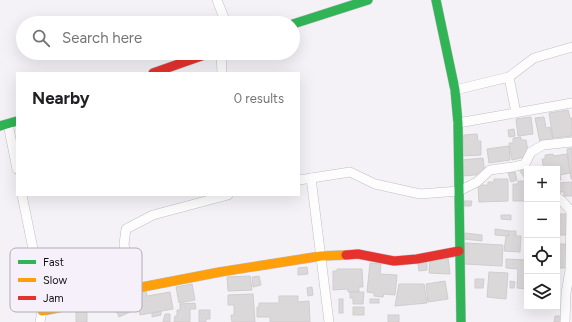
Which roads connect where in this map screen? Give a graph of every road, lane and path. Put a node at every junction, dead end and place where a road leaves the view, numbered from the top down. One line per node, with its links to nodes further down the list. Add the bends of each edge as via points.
1 (217, 0): 4 (street)
2 (368, 0): 5 (street)
3 (436, 0): 12 (street)
4 (223, 16)
5 (300, 22)
6 (572, 47): 11 (street, via 534,58)
7 (190, 60): 9 (street)
8 (221, 60): 10 (street)
9 (156, 72)
10 (222, 72)
11 (509, 77): 12 (street); 14 (street)
12 (455, 90): 15 (street)
13 (572, 103): 14 (street)
14 (516, 113): 15 (street)
15 (458, 123): 23 (street)
16 (8, 124): 18 (street)
17 (572, 142): 20 (street, via 543,145 531,152)
18 (16, 164)
19 (524, 166): 23 (street, via 490,170 477,182)
20 (528, 166)
21 (311, 178): 22 (street); 23 (street, via 350,172 375,184 420,194); 30 (street)
22 (300, 180)
23 (459, 191): 29 (street)
24 (22, 196): 27 (street)
25 (224, 196): 28 (street, via 153,215 126,229)
26 (560, 199): 36 (street, via 571,211 570,270)
27 (33, 248)
28 (125, 248)
29 (458, 251): 30 (street, via 417,259 394,260 358,254); 35 (street)
30 (321, 256): 31 (street); 34 (street)
31 (142, 287)
32 (42, 312): 33 (street)
33 (40, 322)
34 (329, 322)
35 (462, 322)
36 (565, 322)

